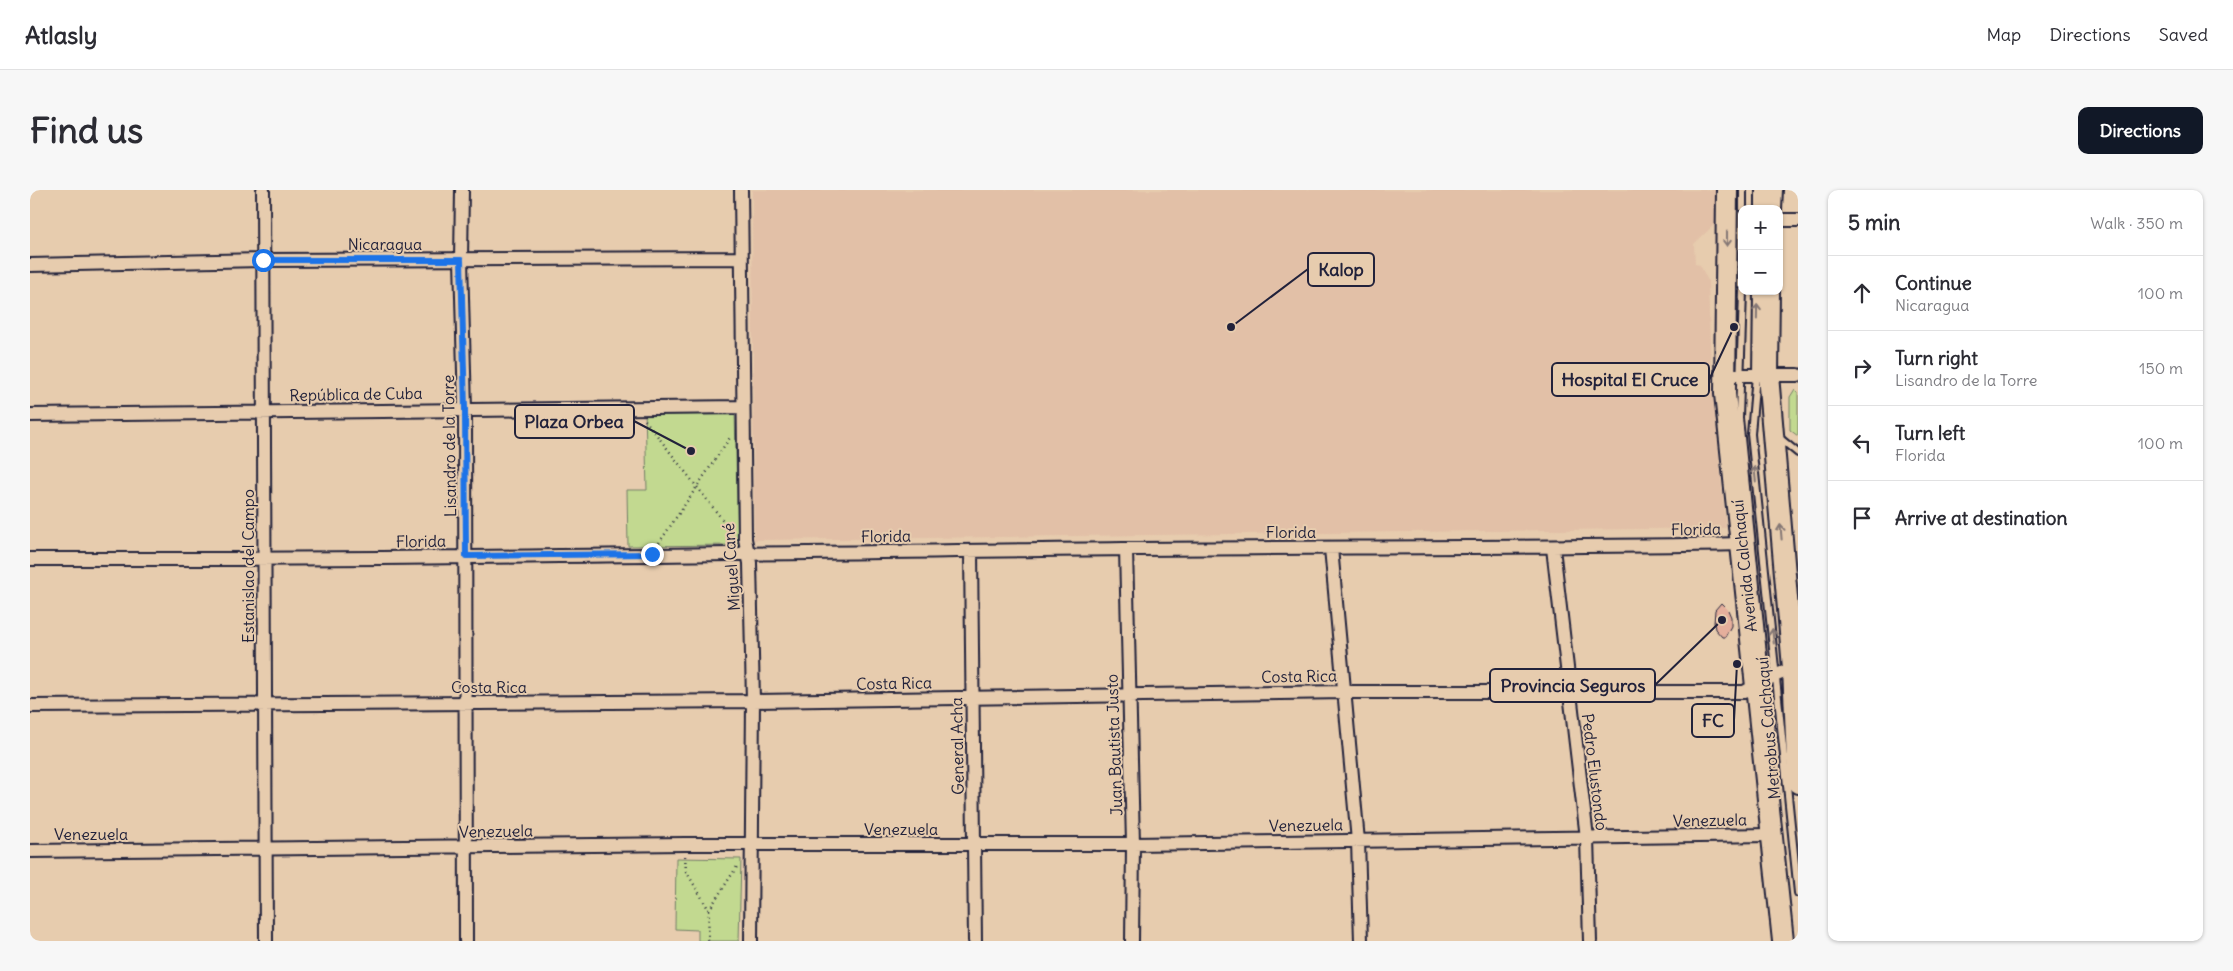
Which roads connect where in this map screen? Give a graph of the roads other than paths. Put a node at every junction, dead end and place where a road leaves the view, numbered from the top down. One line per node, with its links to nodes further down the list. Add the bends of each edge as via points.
1 (263, 190): 14 (street, Estanislao del Campo)
2 (462, 190): 15 (street, Lisandro de la Torre)
3 (741, 190): 13 (street, Miguel Cané)
4 (1727, 190): 20 (main road, Avenida Calchaquí, one-way to 20)
5 (1743, 190): 8 (lane)
6 (1759, 190): 9 (lane)
7 (1772, 190): 10 (main road)
8 (1743, 205)
9 (1758, 205)
10 (1771, 205)
11 (1783, 220): 12 (street)
12 (1798, 220)
13 (741, 258): 15 (street, Nicaragua); 25 (street, Miguel Cané)
14 (263, 260): 15 (street, Nicaragua); 16 (street, Nicaragua); 24 (street, Estanislao del Campo)
15 (461, 260): 23 (street, Lisandro de la Torre)
16 (30, 265)
17 (1743, 295): 20 (lane, Metrobus Calchaquí, via 1743,343)
18 (1757, 295): 21 (lane, Metrobus Calchaquí, one-way to 18)
19 (1770, 295): 21 (main road, Avenida Calchaquí)
20 (1733, 375): 21 (street); 29 (main road, Avenida Calchaquí, via 1725,394); 38 (lane, Metrobus Calchaquí)
21 (1762, 375): 22 (street); 27 (main road, Avenida Calchaquí); 38 (lane, Metrobus Calchaquí, one-way to 21, via 1752,440)
22 (1798, 375)
23 (465, 409): 24 (street, República de Cuba); 25 (street, República de Cuba, via 636,409); 35 (street, Lisandro de la Torre)
24 (263, 411): 26 (street, República de Cuba); 37 (street, Estanislao del Campo)
25 (742, 414): 34 (street, Miguel Cané)
26 (30, 415)
27 (1772, 432): 28 (lane); 38 (main road, Avenida Calchaquí, one-way to 27)
28 (1798, 452)
29 (1742, 544): 31 (street, Florida); 38 (main road, Avenida Calchaquí)
30 (1331, 548): 31 (street, Florida); 32 (street, Florida); 39 (street)
31 (1553, 548): 40 (street, Pedro Elustondo)
32 (1126, 549): 33 (street, Florida); 41 (street, Juan Bautista Justo)
33 (971, 551): 34 (street, Florida); 42 (street, General Acha)
34 (748, 554): 35 (street, Florida); 43 (street, Miguel Cané)
35 (466, 556): 37 (street, Florida); 44 (street, Lisandro de la Torre)
36 (30, 559): 37 (street, Florida)
37 (265, 559): 45 (street, Estanislao del Campo)
38 (1778, 675): 40 (street, Costa Rica, via 1744,692); 47 (lane, Metrobus Calchaquí); 48 (main road, Avenida Calchaquí); 49 (main road, Avenida Calchaquí); 58 (lane, Metrobus Calchaquí)
39 (1345, 692): 40 (street, Costa Rica); 41 (street, Costa Rica); 51 (street)
40 (1569, 693): 50 (street, Pedro Elustondo)
41 (1128, 696): 42 (street, Costa Rica); 52 (street, Juan Bautista Justo)
42 (972, 699): 43 (street, Costa Rica); 54 (street, General Acha)
43 (753, 701): 44 (street, Costa Rica); 53 (street, Miguel Cané)
44 (467, 703): 45 (street, Costa Rica); 55 (street, Lisandro de la Torre)
45 (265, 704): 46 (street, Costa Rica); 56 (street, Estanislao del Campo)
46 (30, 706)
47 (1772, 748)
48 (1798, 782)
49 (1772, 835): 50 (street, Venezuela); 66 (main road, Avenida Calchaquí)
50 (1587, 838): 51 (street, Venezuela); 65 (street, Pedro Elustondo)
51 (1358, 841): 52 (street, Venezuela); 64 (street)
52 (1133, 844): 54 (street, Venezuela); 63 (street, Juan Bautista Justo)
53 (752, 845): 54 (street, Venezuela); 55 (street, Venezuela); 61 (street, Miguel Cané)
54 (974, 845): 62 (street, General Acha)
55 (466, 848): 56 (street, Venezuela); 60 (street, Lisandro de la Torre)
56 (265, 849): 57 (street, Venezuela); 59 (street, Estanislao del Campo)
57 (30, 851)
58 (1798, 893)
59 (266, 941)
60 (466, 941)
61 (751, 941)
62 (975, 941)
63 (1132, 941)
64 (1361, 941)
65 (1590, 941)
66 (1783, 941)

